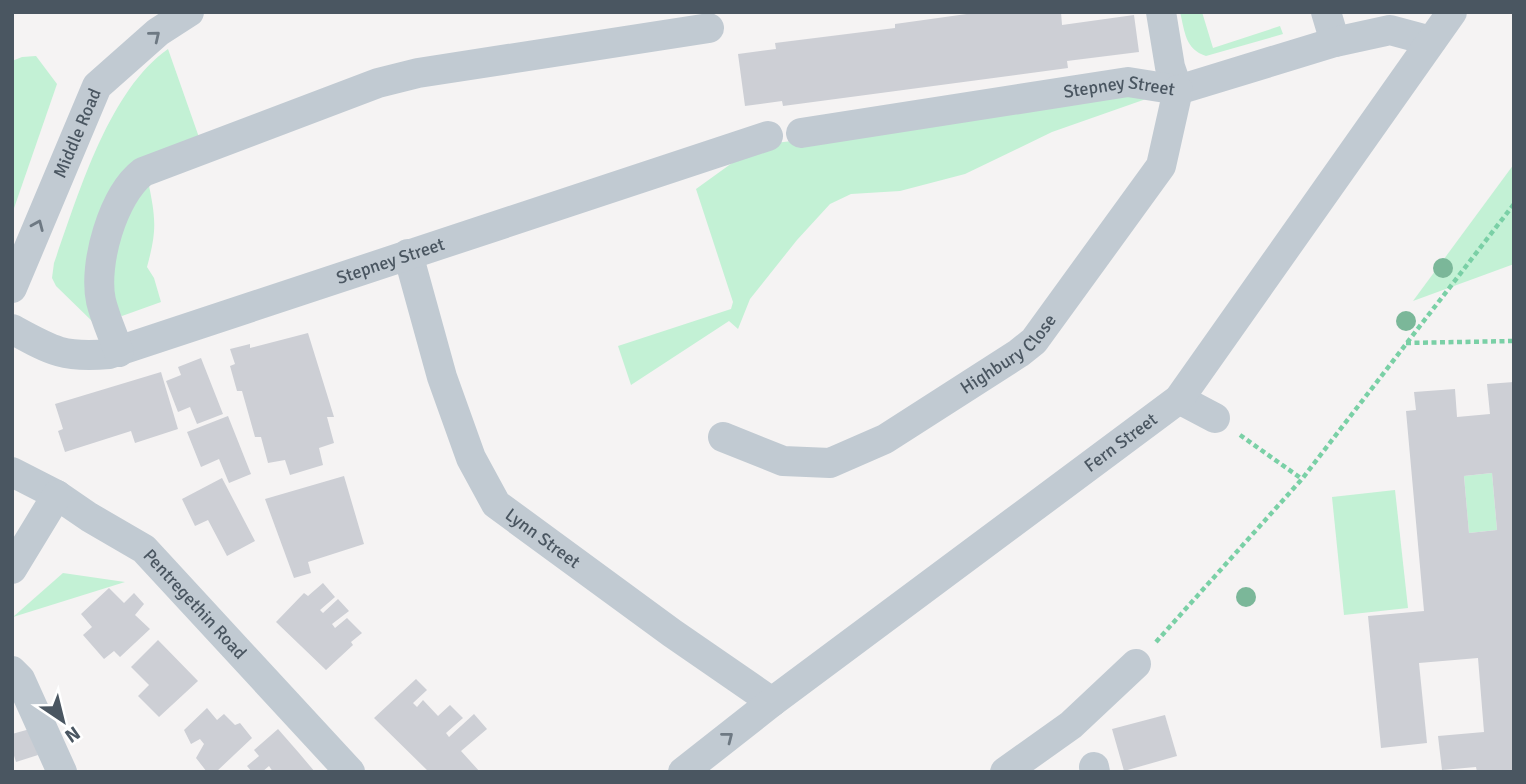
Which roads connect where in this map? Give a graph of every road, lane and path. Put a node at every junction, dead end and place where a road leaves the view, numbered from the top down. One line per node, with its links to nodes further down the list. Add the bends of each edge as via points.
1 (188, 12): 13 (street, Middle Road, one-way to 1, via 97,86)
2 (1161, 12): 8 (street)
3 (1326, 12): 7 (street)
4 (1452, 12): 6 (street, Fern Street)
5 (709, 28): 17 (street, via 378,83 143,172 121,200 100,260 100,299)
6 (1431, 41): 7 (street, Stepney Street, via 1390,30); 18 (street, Fern Street)
7 (1335, 42): 8 (street, Stepney Street)
8 (1178, 90): 9 (street, Stepney Street, via 1128,82); 20 (street, Highbury Close, via 1161,166 1034,341 1019,353 885,439 830,463 783,461)
9 (801, 132)
10 (768, 136): 12 (street, Stepney Street)
11 (1514, 204): 16 (path)
12 (408, 254): 17 (street, Stepney Street); 27 (street, Lynn Street, via 442,377 471,458 496,504)
13 (12, 288)
14 (12, 329): 17 (street, Stepney Street, via 62,354)
15 (1514, 341): 16 (path)
16 (1406, 344): 22 (path)
17 (119, 352)
18 (1179, 399): 19 (street); 27 (street, Fern Street)
19 (1215, 418): 22 (path)
20 (723, 437)
21 (12, 472): 23 (street, Pentregethin Road)
22 (1301, 479): 25 (path)
23 (57, 495): 24 (street); 29 (street, Pentregethin Road, via 144,549)
24 (12, 569)
25 (1136, 664): 31 (street, via 1071,725)
26 (12, 671): 28 (street, via 20,679)
27 (772, 702): 30 (street, Fern Street, one-way to 27)
28 (62, 772)
29 (350, 772)
30 (683, 772)
31 (1005, 772)

